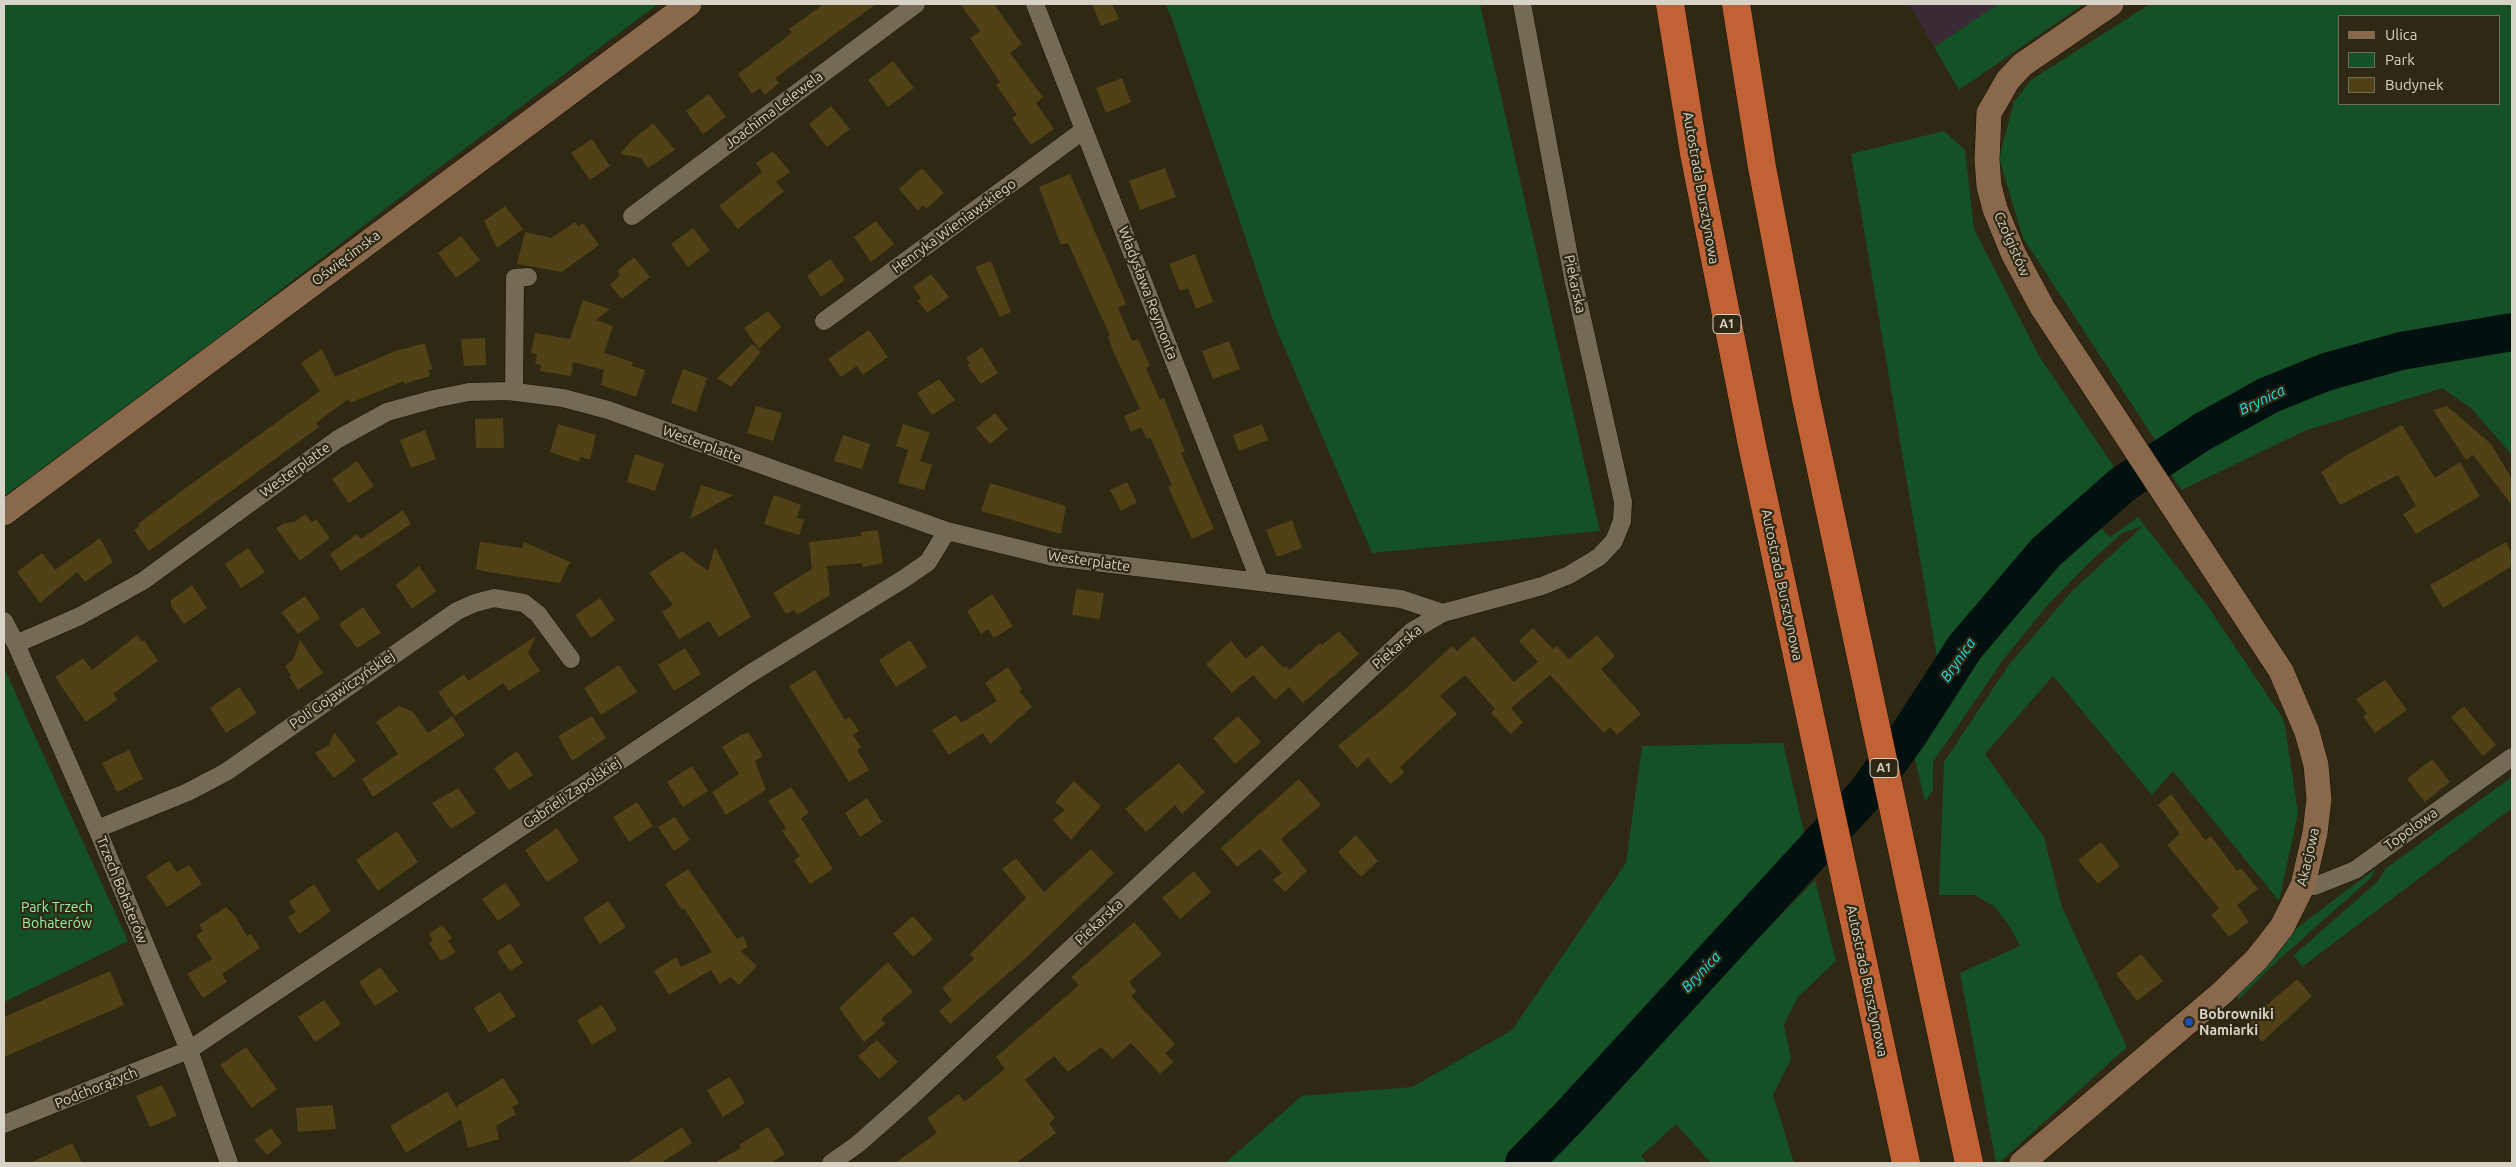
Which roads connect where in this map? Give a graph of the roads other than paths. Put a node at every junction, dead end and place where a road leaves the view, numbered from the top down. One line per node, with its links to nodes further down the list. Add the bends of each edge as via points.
1 (688, 4): 14 (street, Oświęcimska)
2 (916, 4): 9 (street, Joachima Lelewela)
3 (1035, 4): 8 (street, Władysława Reymonta)
4 (1522, 4): 17 (street, Piekarska, via 1573,278 1623,502 1622,521 1614,540 1599,557 1570,576)
5 (1670, 4): 28 (highway, Autostrada Bursztynowa / A1, via 1717,271)
6 (1736, 4): 29 (highway, A1, via 1786,297)
7 (2111, 4): 13 (street, Czołgistów, via 2038,53 2008,80 1989,113 1987,160 1990,186 1995,209 2013,253 2042,307)
8 (1084, 130): 11 (street, Henryka Wieniawskiego); 16 (street, Władysława Reymonta)
9 (632, 216)
10 (528, 276): 12 (street, via 514,278)
11 (824, 321)
12 (514, 391): 15 (street, Westerplatte, via 563,398 608,410); 19 (street, Westerplatte, via 470,392 387,412 338,439 143,581 80,616)
13 (2169, 502): 23 (street, Akacjowa, via 2281,672 2307,732 2316,765 2319,799)
14 (4, 513)
15 (947, 531): 16 (street, Westerplatte, via 1053,557); 24 (street, Gabrieli Zapolskiej, via 928,562 905,578 748,675)
16 (1260, 582): 17 (street, Westerplatte, via 1401,599)
17 (1443, 613): 27 (street, Piekarska, via 1412,631 911,1097)
18 (4, 621): 19 (street, Trzech Bohaterów)
19 (16, 644): 22 (street, Trzech Bohaterów)
20 (571, 659): 22 (street, Poli Gojawiczyńskiej, via 538,614 524,603 494,598 475,603 457,611 226,772 188,792)
21 (2512, 757): 23 (street, Topolowa, via 2355,870 2315,886)
22 (97, 829): 24 (street, Trzech Bohaterów)
23 (2303, 885): 30 (street, Akacjowa, via 2282,927 2257,960)
24 (189, 1050): 25 (street, Podchorążych); 26 (street, Trzech Bohaterów)
25 (4, 1124)
26 (229, 1163)
27 (832, 1163)
28 (1906, 1163)
29 (1969, 1163)
30 (2022, 1163)

